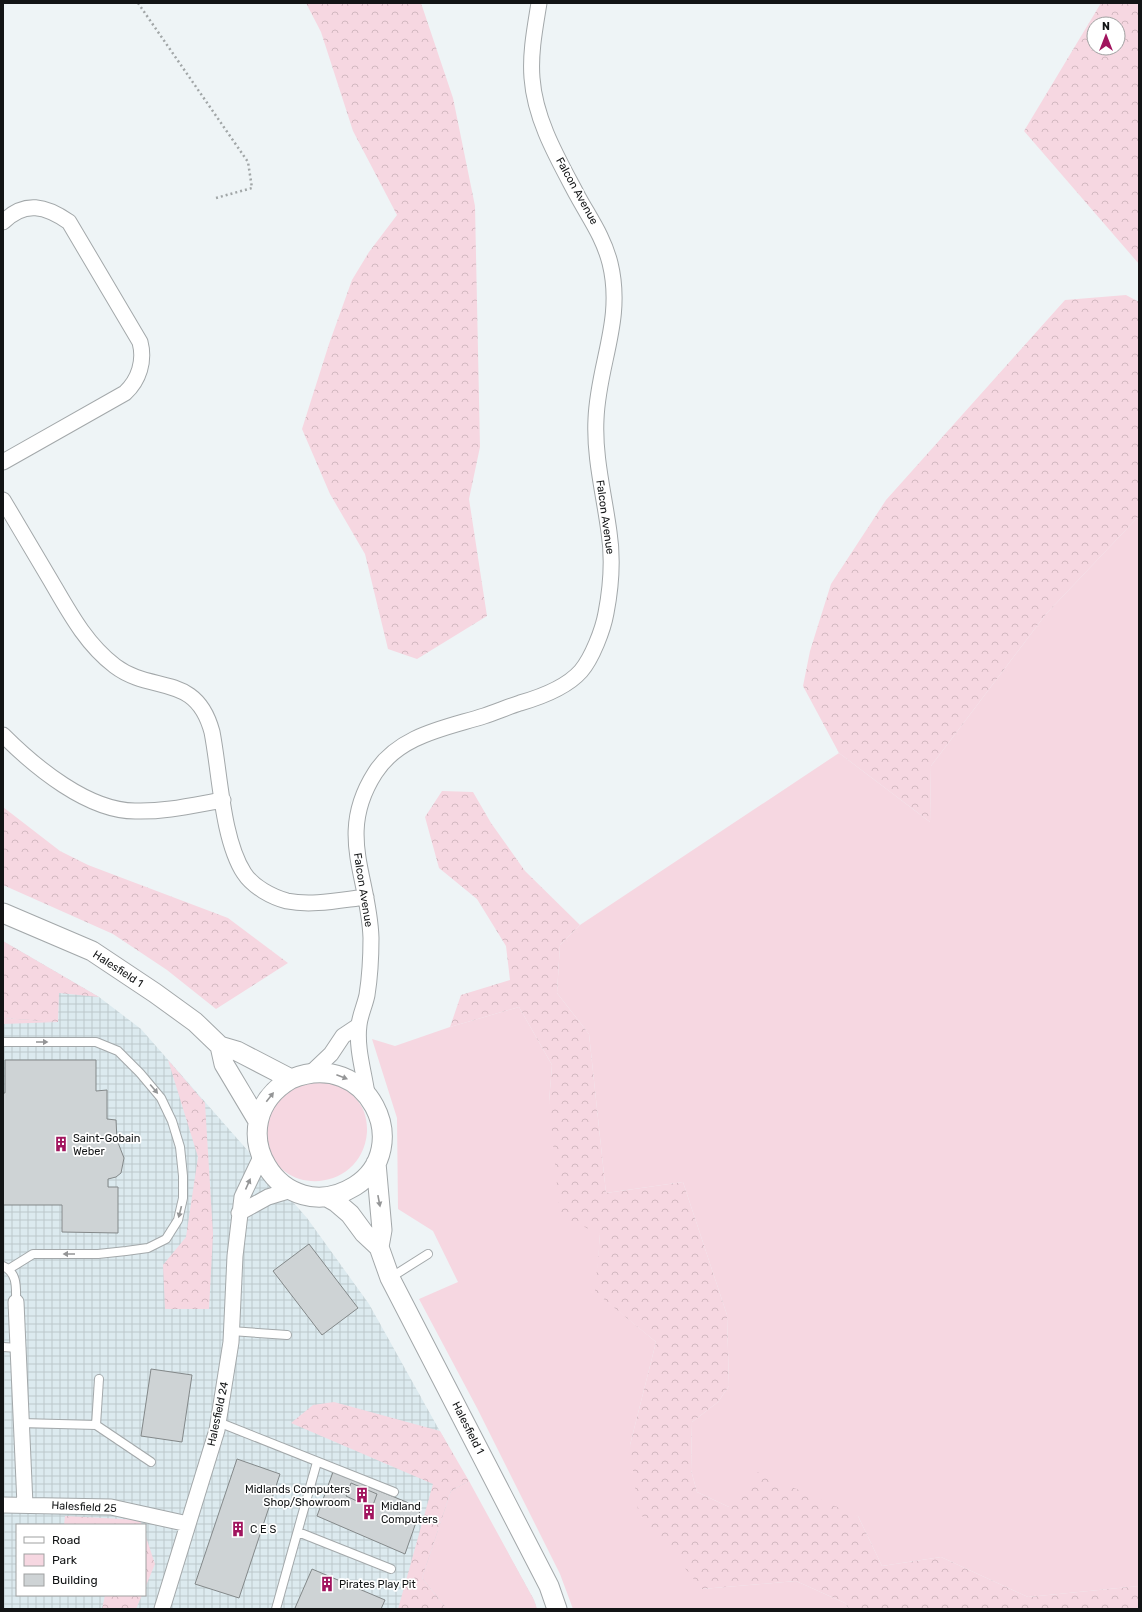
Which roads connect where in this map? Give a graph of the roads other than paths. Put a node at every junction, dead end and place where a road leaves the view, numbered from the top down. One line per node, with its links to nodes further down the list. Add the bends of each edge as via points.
1 (539, 3): 7 (street, Falcon Avenue, via 532,47 533,91 552,146 599,232 607,252 613,281 613,326 601,376 596,418 596,455 611,546 606,616 588,661 566,684 531,700 420,736 383,762 368,786 358,812 357,855)
2 (3, 222): 3 (street, via 16,212 40,208 52,211 69,222 140,342 143,359 132,386 125,393)
3 (3, 462)
4 (3, 500): 6 (street, via 76,624 94,647 115,666 129,674 176,688 194,699 201,707 212,732)
5 (3, 736): 6 (street, via 34,765 66,787 104,805 134,811 154,811)
6 (223, 800): 7 (street, via 237,859 245,874 258,887 287,901 310,903)
7 (366, 897): 9 (street, Falcon Avenue, via 370,920 370,962 366,997)
8 (3, 913): 11 (street, Halesfield 1, via 92,951 156,993 195,1022)
9 (358, 1026): 12 (street, via 343,1036 331,1054); 14 (street, Falcon Avenue, via 359,1052)
10 (3, 1042): 23 (lane, one-way to 23, via 96,1042 118,1051 161,1098 172,1120 180,1147 183,1176 183,1198 178,1220 166,1239 148,1248 126,1252 33,1254)
11 (220, 1046): 13 (street, Halesfield 1, via 237,1051); 15 (street, via 224,1064)
12 (311, 1073): 13 (street); 14 (street, one-way to 14, via 341,1076 359,1086)
13 (291, 1079): 15 (street, one-way to 13, via 270,1096)
14 (367, 1094): 17 (street, via 378,1112 382,1132)
15 (258, 1121): 16 (street, via 257,1140)
16 (261, 1157): 18 (street, via 270,1173 283,1186); 20 (street, Halesfield 24, one-way to 16, via 242,1198)
17 (376, 1162): 19 (street, via 370,1172 355,1186); 21 (street, one-way to 21, via 382,1230)
18 (292, 1190): 19 (street, via 308,1196); 20 (street, via 268,1197)
19 (327, 1197): 21 (street, Halesfield 1, via 350,1214)
20 (239, 1213): 26 (street, Halesfield 24, via 234,1256)
21 (378, 1247): 24 (street, Halesfield 1)
22 (428, 1254): 24 (lane)
23 (6, 1268): 25 (lane, via 16,1281)
24 (390, 1278): 43 (street, Halesfield 1, via 549,1586)
25 (16, 1302): 28 (street)
26 (231, 1331): 27 (lane); 30 (street, Halesfield 24)
27 (287, 1335)
28 (10, 1347): 31 (street)
29 (99, 1379): 32 (lane)
30 (218, 1422): 34 (lane); 38 (street, Halesfield 24)
31 (21, 1423): 32 (lane); 37 (street)
32 (96, 1425): 33 (lane)
33 (152, 1462)
34 (317, 1462): 35 (lane); 39 (lane)
35 (394, 1492)
36 (3, 1505): 37 (street, Halesfield 25)
37 (25, 1505): 38 (street, Halesfield 25, via 111,1507)
38 (188, 1524): 41 (street, Halesfield 24)
39 (298, 1532): 40 (lane); 42 (lane)
40 (391, 1569)
41 (162, 1609)
42 (276, 1609)
43 (556, 1609)

